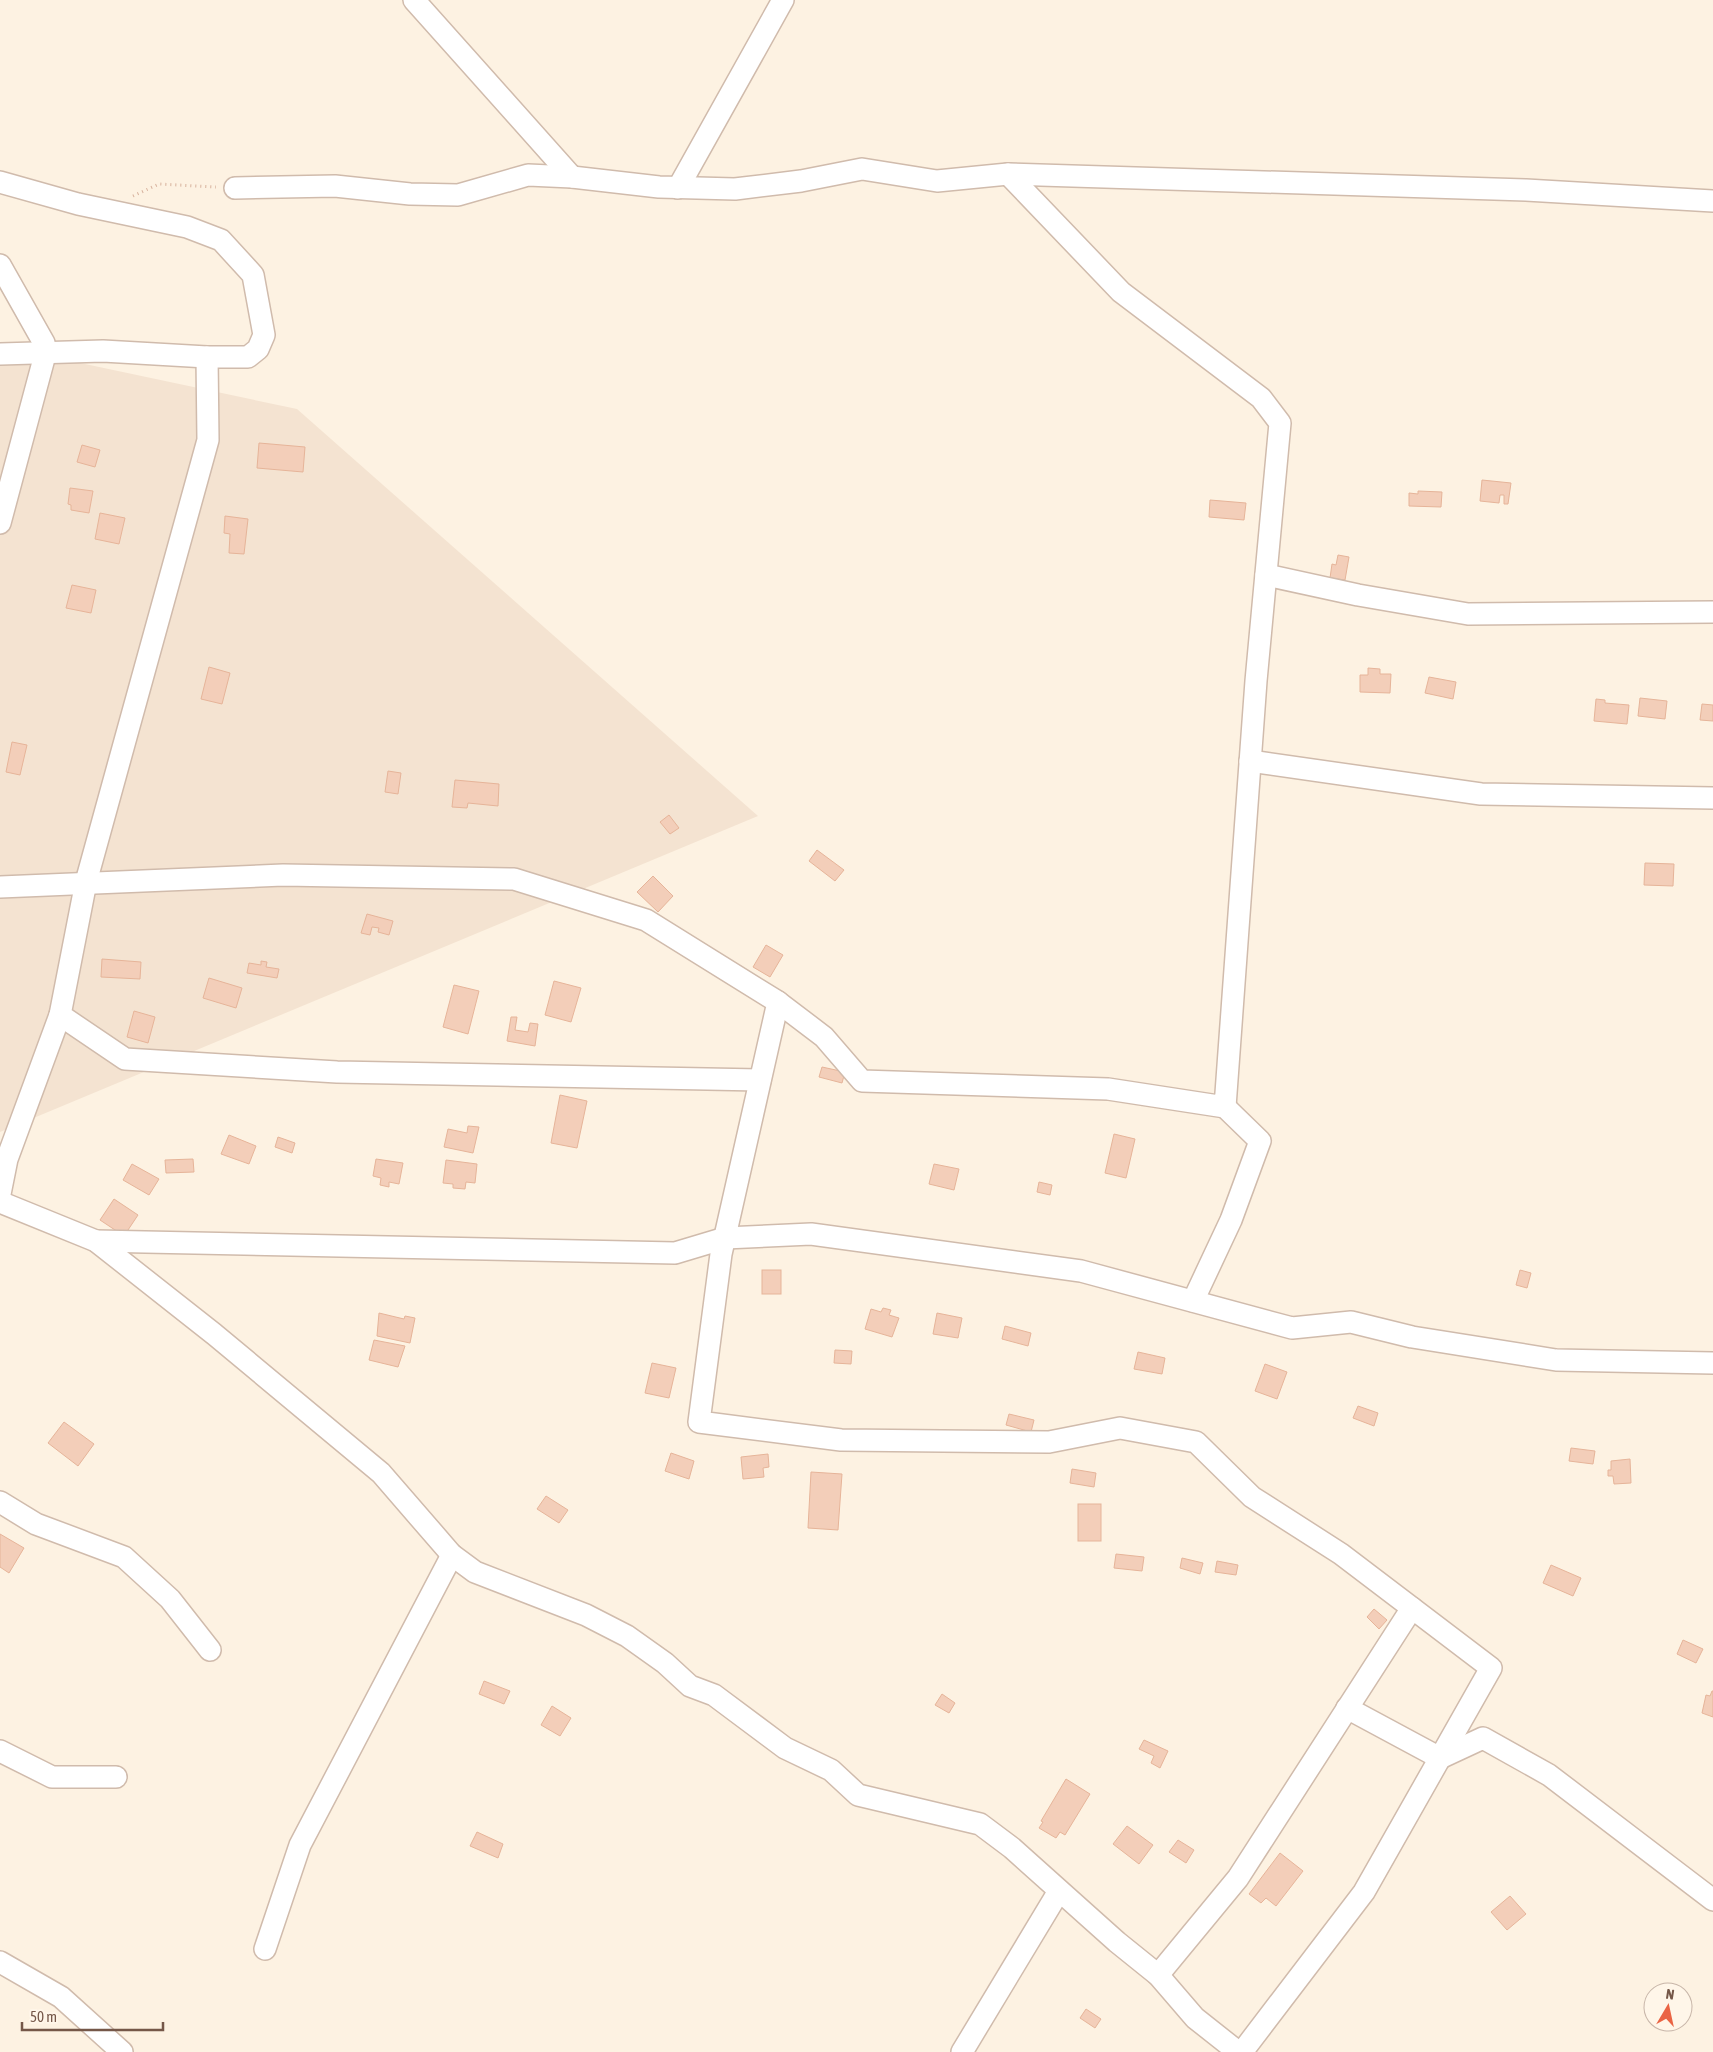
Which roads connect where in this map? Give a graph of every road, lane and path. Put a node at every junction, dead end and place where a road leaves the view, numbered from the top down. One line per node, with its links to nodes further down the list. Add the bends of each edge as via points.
1 (414, 0): 4 (street)
2 (783, 0): 7 (street)
3 (1008, 174): 7 (street, via 937,181 862,169 801,181 735,188); 8 (street, via 1526,190); 15 (street, via 1122,292 1261,398 1280,423)
4 (572, 177): 6 (street, via 528,175 458,195 410,194 335,186); 7 (street)
5 (0, 182): 9 (street)
6 (235, 188): 9 (path, via 159,184)
7 (678, 188)
8 (1713, 201)
9 (106, 210): 13 (street, via 187,227 221,240 252,275 264,335 258,349 248,357)
10 (0, 265): 11 (street)
11 (46, 352): 12 (street); 13 (street, via 103,351); 14 (street)
12 (0, 354)
13 (207, 357): 19 (street, via 208,440)
14 (0, 523)
15 (1266, 574): 16 (street, via 1358,595 1468,614); 17 (street)
16 (1713, 612)
17 (1250, 761): 18 (street, via 1481,794); 24 (street)
18 (1713, 798)
19 (86, 882): 20 (street); 21 (street, via 284,875 514,879 646,920); 22 (street)
20 (0, 887)
21 (778, 1002): 23 (street); 24 (street, via 824,1037 862,1081 1108,1089)
22 (60, 1015): 23 (street, via 125,1059 337,1072); 25 (street, via 7,1159)
23 (760, 1080): 27 (street)
24 (1225, 1107): 29 (street, via 1260,1141 1231,1220)
25 (0, 1194)
26 (0, 1202): 28 (street)
27 (725, 1238): 28 (street, via 675,1253); 29 (street, via 811,1234 1081,1271); 33 (street, via 699,1422 841,1440 1049,1442 1120,1428 1196,1442 1252,1497 1341,1554)
28 (96, 1241): 32 (street, via 381,1473)
29 (1193, 1301): 30 (street, via 1292,1328 1351,1322 1412,1337 1556,1360)
30 (1713, 1363)
31 (0, 1502): 34 (street, via 36,1524 124,1557 170,1599)
32 (452, 1555): 39 (street, via 475,1572 586,1615 627,1636 690,1686 714,1695 786,1748 831,1770 858,1795 980,1824); 41 (street, via 300,1845)
33 (1412, 1608): 35 (street); 37 (street, via 1491,1668)
34 (210, 1650)
35 (1347, 1708): 37 (street); 43 (street, via 1238,1878)
36 (0, 1751): 38 (street, via 52,1776)
37 (1440, 1758): 40 (street, via 1483,1738 1549,1775); 47 (street, via 1364,1892)
38 (116, 1777)
39 (1059, 1891): 43 (street); 45 (street)
40 (1713, 1900)
41 (265, 1949)
42 (0, 1962): 44 (street, via 61,1997)
43 (1158, 1975): 46 (street, via 1195,2018)
44 (122, 2052)
45 (962, 2052)
46 (1238, 2052)
47 (1242, 2052)

